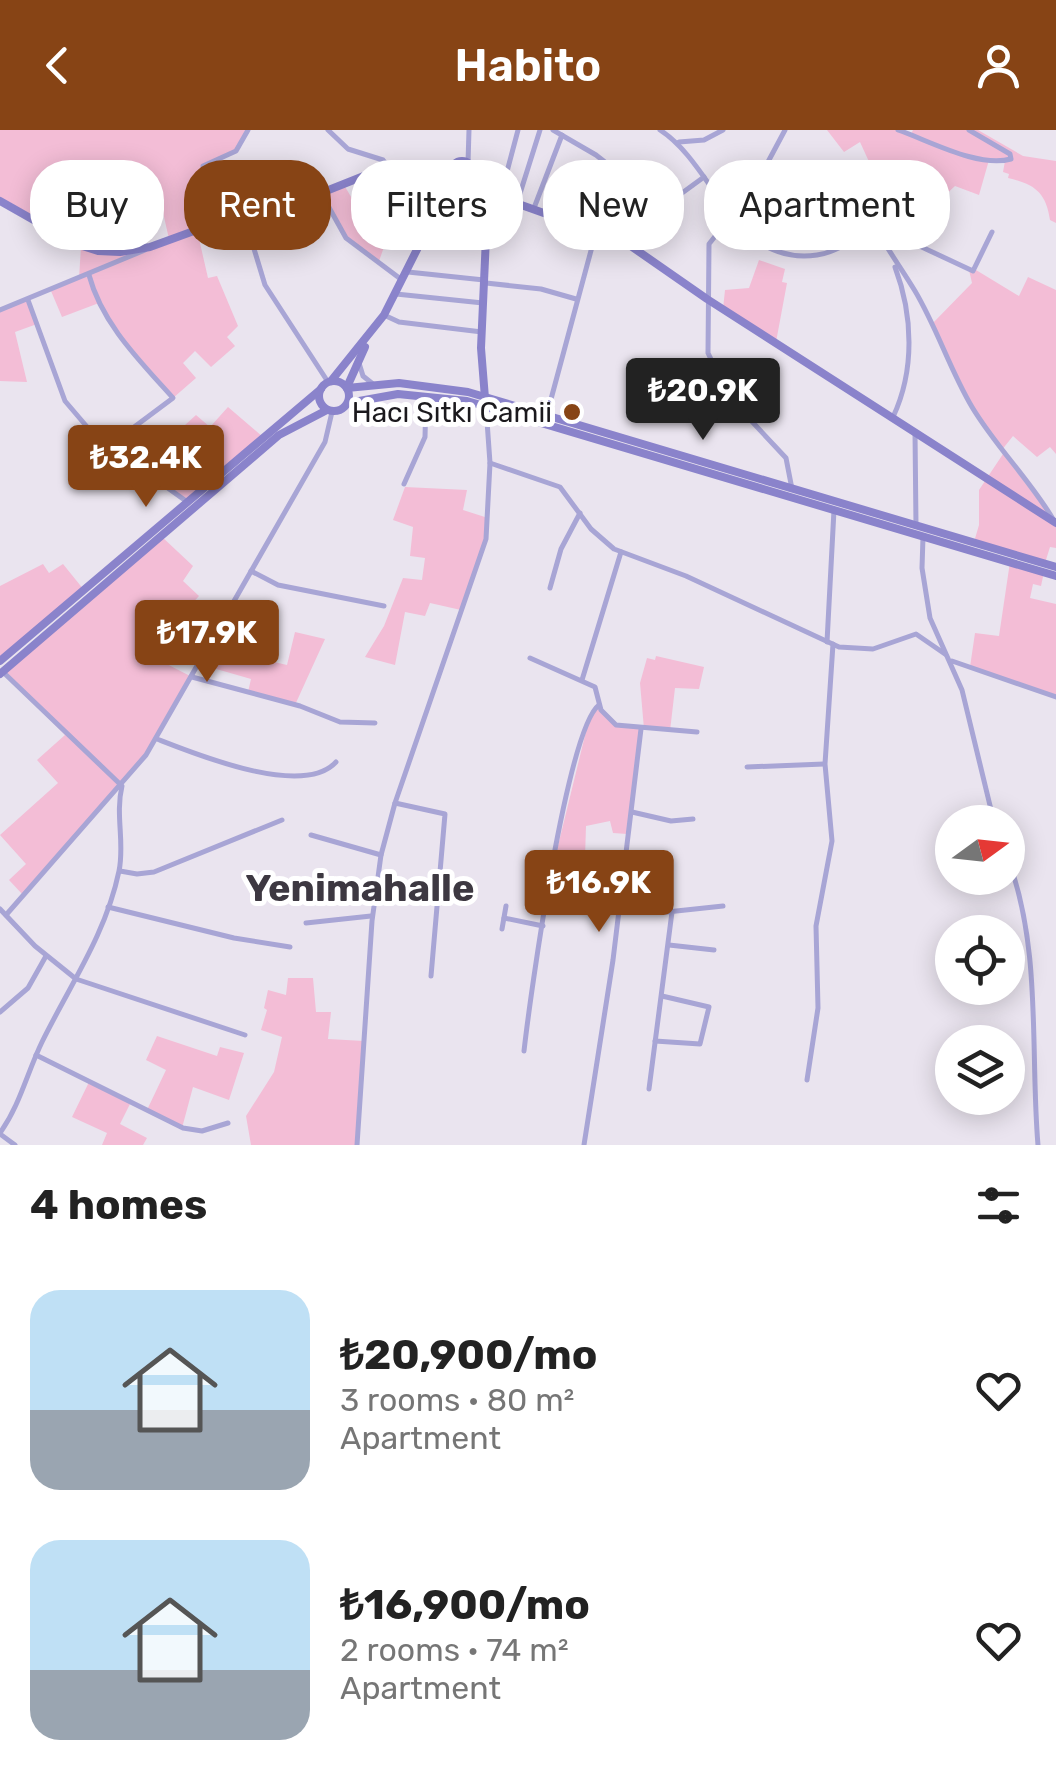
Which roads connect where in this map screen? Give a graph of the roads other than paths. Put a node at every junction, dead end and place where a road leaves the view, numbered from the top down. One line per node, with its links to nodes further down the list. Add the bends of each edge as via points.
1 (248, 130): 14 (street, via 233,154)
2 (328, 130): 15 (street, via 348,149)
3 (469, 130): 16 (street)
4 (518, 130): 17 (street)
5 (540, 130): 21 (street)
6 (553, 130): 12 (street)
7 (660, 130): 13 (street)
8 (723, 130): 13 (street)
9 (785, 130): 19 (street)
10 (898, 130): 11 (street, via 957,152 1011,159)
11 (969, 130)
12 (562, 134): 18 (street); 25 (street)
13 (678, 142): 20 (street)
14 (218, 160)
15 (383, 160)
16 (468, 160)
17 (510, 160)
18 (601, 160)
19 (770, 160)
20 (704, 177): 22 (street)
21 (523, 186)
22 (684, 191)
23 (0, 201): 28 (main road)
24 (523, 205): 25 (main road)
25 (534, 208): 27 (main road)
26 (331, 211): 45 (street, via 346,238)
27 (543, 211)
28 (30, 219)
29 (992, 232): 42 (street, via 973,271)
30 (91, 250): 31 (main road)
31 (135, 250)
32 (146, 250): 44 (street)
33 (255, 250): 57 (street, via 266,284)
34 (418, 250): 45 (main road)
35 (487, 250): 46 (main road)
36 (591, 250): 48 (street)
37 (638, 250): 49 (main road)
38 (710, 250): 49 (street)
39 (780, 250): 40 (street, via 800,256)
40 (832, 250)
41 (887, 250): 43 (street)
42 (935, 250)
43 (892, 260): 65 (street, via 910,346); 74 (street, via 918,296 972,408)
44 (90, 275): 50 (street); 67 (street, via 112,324 173,398)
45 (406, 276): 46 (street); 47 (main road)
46 (486, 282): 48 (street); 51 (main road)
47 (396, 294): 51 (street); 53 (main road)
48 (576, 298): 64 (street)
49 (707, 299): 65 (main road); 70 (street, via 715,374 786,458)
50 (28, 300): 52 (street); 67 (street, via 62,397)
51 (484, 303): 54 (main road)
52 (0, 310)
53 (384, 314): 54 (street); 55 (main road)
54 (482, 332): 61 (main road)
55 (369, 338): 56 (main road); 57 (main road)
56 (359, 363): 58 (street); 59 (main road)
57 (326, 384): 59 (main road); 63 (main road, via 320,402); 71 (main road)
58 (372, 384): 59 (main road); 60 (main road)
59 (347, 388): 62 (main road)
60 (426, 390): 61 (main road); 62 (main road); 69 (street, via 423,445)
61 (486, 401): 64 (main road); 68 (street); 72 (main road)
62 (348, 403): 63 (main road)
63 (330, 411): 79 (street, via 325,442); 87 (main road, via 279,435)
64 (546, 416): 70 (main road)
65 (893, 418): 66 (main road)
66 (915, 432): 74 (main road); 75 (street)
67 (106, 448): 71 (street, via 123,469 158,481)
68 (490, 463): 73 (street, via 556,484); 100 (street, via 483,552)
69 (404, 484)
70 (792, 489): 75 (main road)
71 (186, 501): 86 (main road)
72 (834, 510): 76 (main road); 83 (street)
73 (580, 513): 77 (street, via 604,543); 81 (street)
74 (1056, 523)
75 (916, 526): 78 (main road)
76 (923, 536): 80 (main road); 84 (street, via 926,603)
77 (621, 552): 83 (street); 89 (street)
78 (1056, 566)
79 (250, 571): 82 (street, via 278,585); 88 (street)
80 (1056, 576)
81 (550, 588)
82 (384, 606)
83 (830, 643): 84 (street, via 873,649 916,634); 97 (street)
84 (947, 657): 90 (street); 101 (street, via 962,690)
85 (530, 658): 89 (street)
86 (0, 661)
87 (1, 673): 99 (street)
88 (192, 676): 92 (street, via 340,722); 95 (street)
89 (582, 680): 91 (street, via 597,690)
90 (1056, 697)
91 (599, 705): 93 (street, via 616,725); 119 (street, via 578,753)
92 (374, 723)
93 (640, 729): 94 (street); 102 (street)
94 (698, 732)
95 (157, 739): 96 (street, via 270,775 315,776); 99 (street)
96 (336, 762)
97 (825, 764): 98 (street); 133 (street, via 833,834 816,926 818,1008)
98 (748, 767)
99 (122, 786): 107 (street); 115 (street)
100 (395, 803): 106 (street); 125 (street, via 445,814)
101 (990, 805)
102 (630, 812): 103 (street); 113 (street)
103 (693, 819)
104 (282, 820): 107 (street, via 154,872)
105 (311, 835): 106 (street)
106 (382, 855): 116 (street)
107 (120, 870): 111 (street)
108 (1018, 895): 140 (street, via 1029,969)
109 (506, 906): 117 (street)
110 (723, 906): 114 (street)
111 (108, 907): 122 (street); 126 (street)
112 (0, 909): 115 (street)
113 (620, 909): 114 (street); 139 (street)
114 (672, 912): 121 (street)
115 (6, 915): 124 (street)
116 (373, 915): 118 (street); 138 (street)
117 (504, 918): 119 (street); 120 (street)
118 (306, 924)
119 (543, 926): 131 (street)
120 (502, 929)
121 (669, 945): 123 (street); 127 (street)
122 (290, 946)
123 (714, 950)
124 (46, 956): 126 (street); 128 (street, via 28,988)
125 (431, 976)
126 (76, 979): 129 (street); 132 (street)
127 (662, 996): 130 (street); 130 (street, via 709,1007 698,1045)
128 (0, 1012)
129 (246, 1035)
130 (654, 1040): 134 (street)
131 (524, 1050)
132 (36, 1056): 135 (street, via 183,1128 202,1131); 136 (street)
133 (808, 1080)
134 (650, 1089)
135 (228, 1123)
136 (1, 1130): 137 (street)
137 (15, 1145)
138 (357, 1145)
139 (584, 1145)
140 (1038, 1145)

